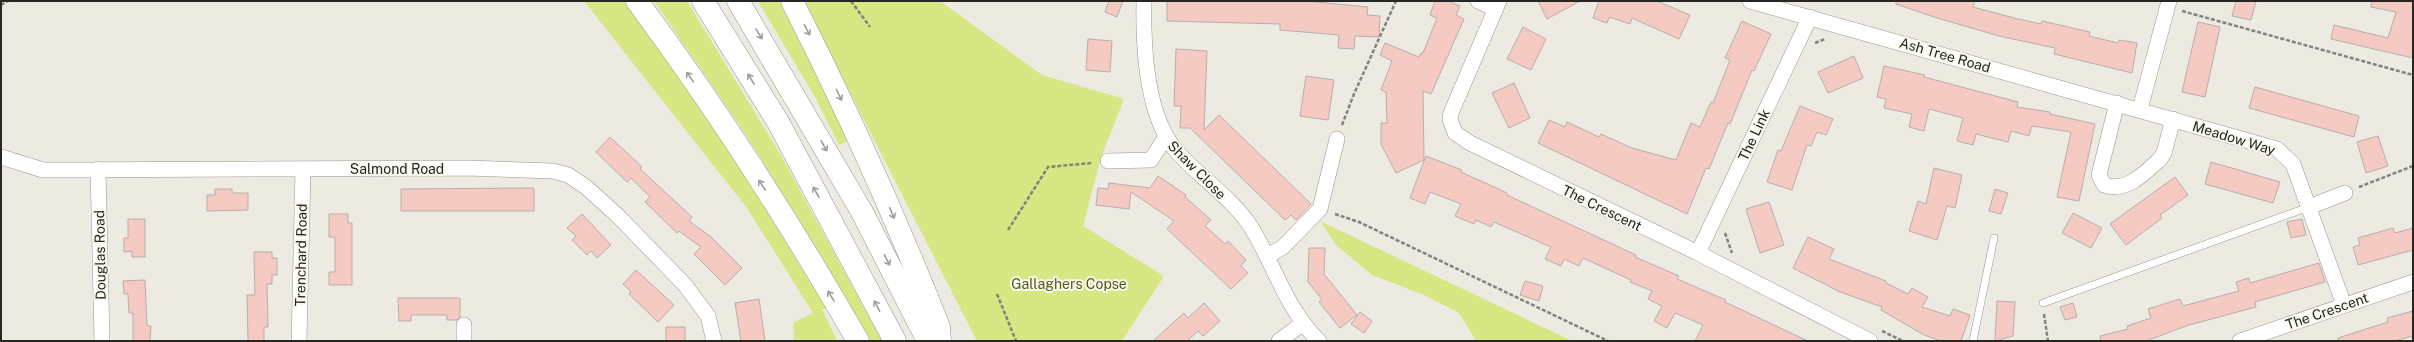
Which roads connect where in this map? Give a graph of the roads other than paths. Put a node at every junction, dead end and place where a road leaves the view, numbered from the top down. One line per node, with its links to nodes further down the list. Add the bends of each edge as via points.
1 (637, 1): 35 (highway, one-way to 1, via 720,121)
2 (703, 1): 36 (highway, one-way to 2, via 778,122)
3 (738, 1): 37 (highway, one-way to 37, via 858,205)
4 (792, 1): 38 (highway, one-way to 38, via 822,60 914,264 939,327)
5 (1144, 1): 14 (street, Shaw Close, via 1144,39 1154,105)
6 (1478, 1): 9 (street)
7 (1750, 1): 10 (street, Ash Tree Road)
8 (2169, 4): 12 (street)
9 (1497, 5): 23 (street, The Crescent, via 1454,105 1450,119 1455,132 1502,160)
10 (1810, 17): 11 (street, Ash Tree Road); 23 (street, The Link)
11 (2117, 103): 12 (street, Ash Tree Road); 13 (street, Meadow Way, via 2099,175 2104,185 2124,186 2160,159)
12 (2140, 109): 13 (street, Meadow Way)
13 (2173, 119): 21 (street, Meadow Way, via 2283,153 2293,164)
14 (1165, 138): 17 (street, via 1152,160); 24 (street, Shaw Close, via 1178,154 1233,205 1250,226)
15 (1337, 139): 24 (street, via 1320,209 1283,246)
16 (1, 156): 18 (street, Salmond Road, via 43,170)
17 (1108, 161)
18 (98, 169): 19 (street, Salmond Road); 31 (street, Douglas Road)
19 (302, 170): 32 (street, Trenchard Road); 34 (street, Salmond Road, via 467,168 553,171 568,175 586,187 618,216 685,285 708,316)
20 (2345, 193): 21 (street)
21 (2309, 207): 26 (lane); 27 (street, Meadow Way)
22 (1994, 238): 41 (lane)
23 (1698, 254): 30 (street, The Crescent)
24 (1268, 256): 28 (street, Shaw Close)
25 (2413, 282): 27 (street, The Crescent)
26 (2043, 303)
27 (2344, 305): 42 (street, The Crescent)
28 (1303, 323): 39 (street); 40 (street, Shaw Close)
29 (464, 324): 33 (street)
30 (1872, 334)
31 (102, 341)
32 (299, 341)
33 (464, 341)
34 (714, 341)
35 (858, 341)
36 (895, 341)
37 (928, 341)
38 (940, 341)
39 (1279, 341)
40 (1319, 341)
41 (1973, 341)
42 (2240, 341)

